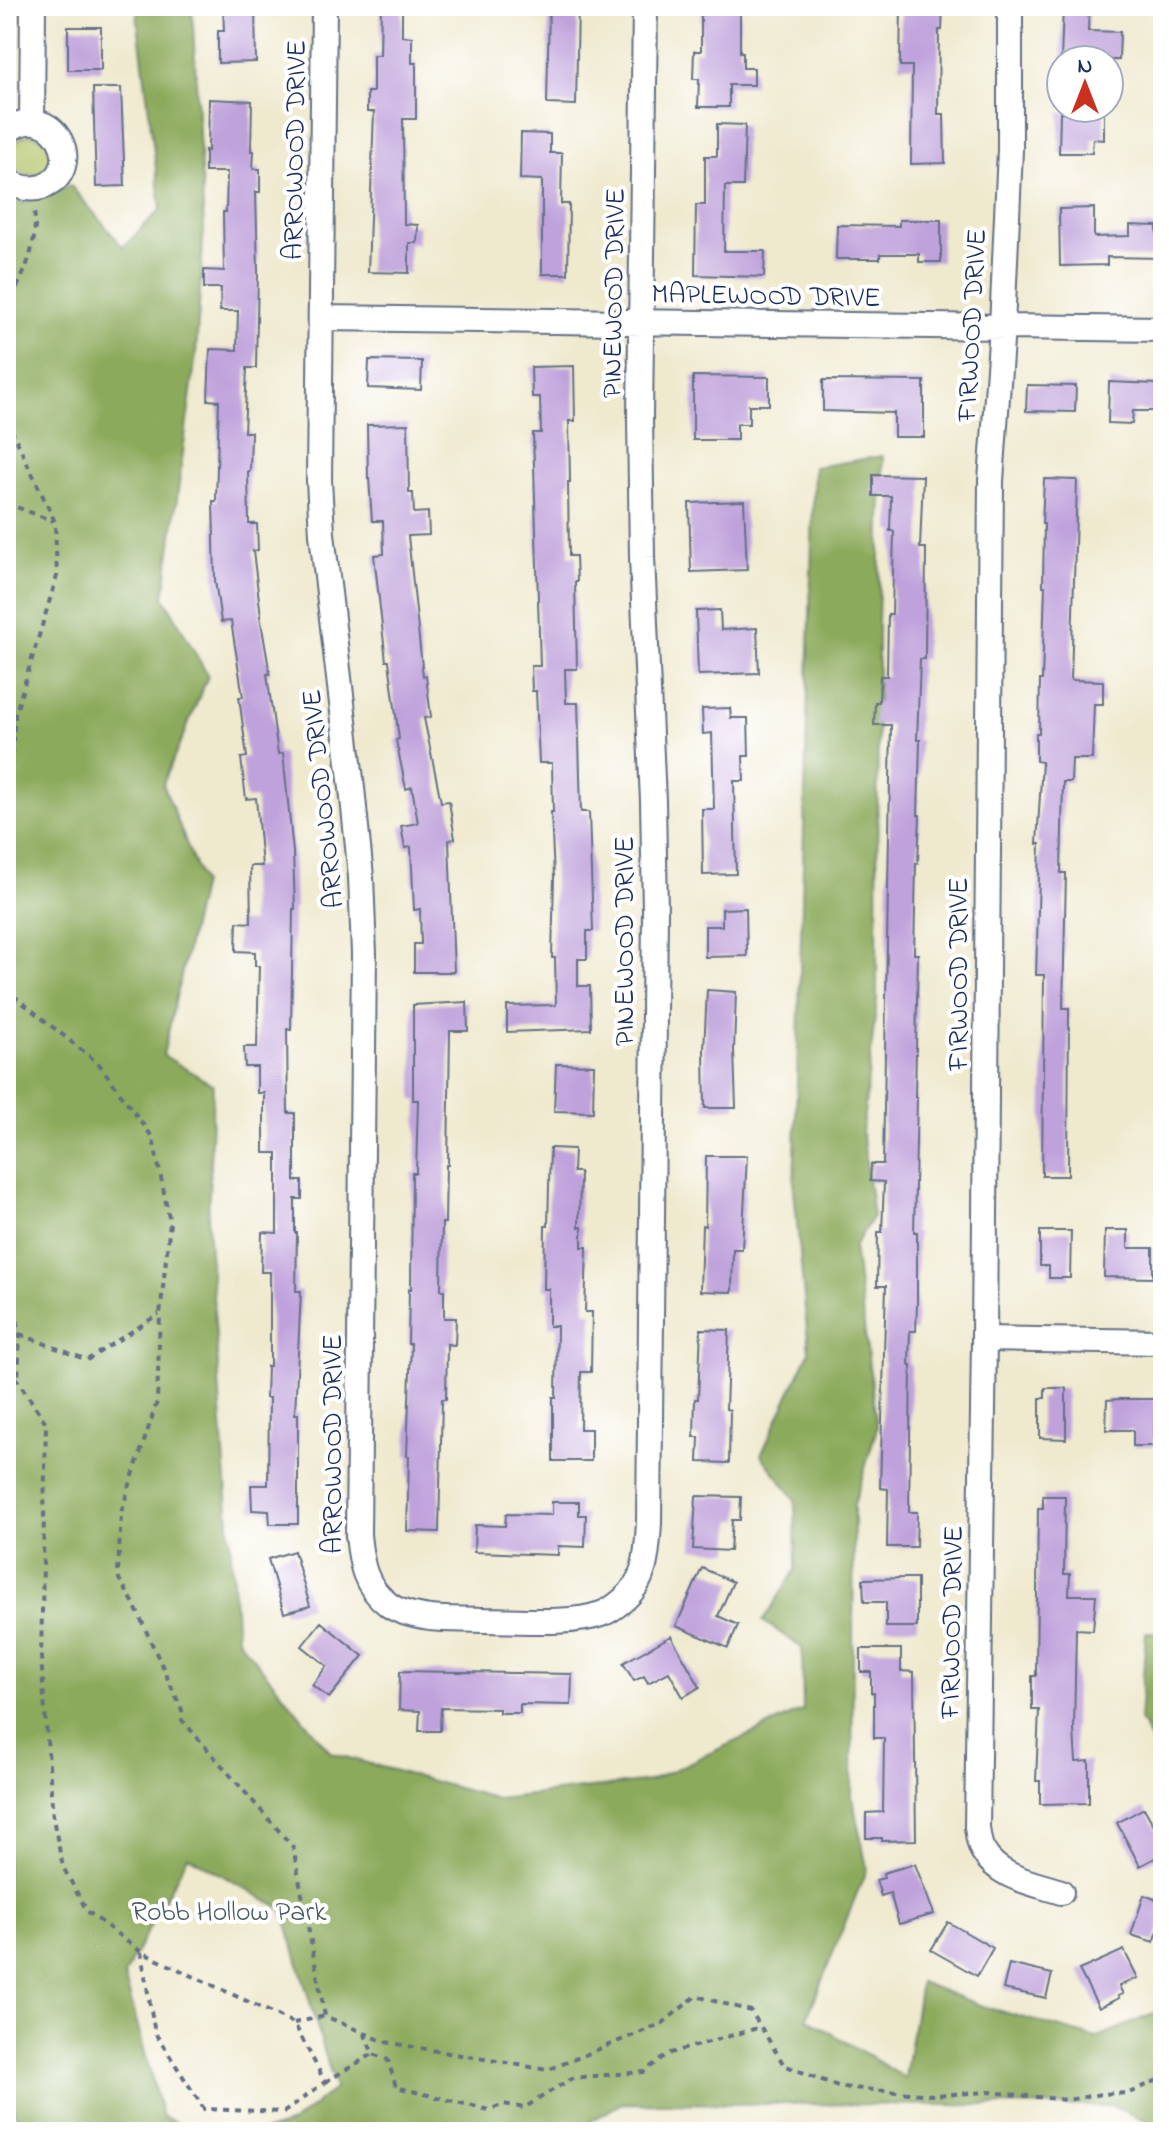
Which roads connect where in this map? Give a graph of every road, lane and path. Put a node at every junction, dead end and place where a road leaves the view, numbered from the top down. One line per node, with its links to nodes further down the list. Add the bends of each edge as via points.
1 (33, 6): 5 (street)
2 (324, 6): 10 (street, ARROWOOD DRIVE)
3 (645, 6): 11 (street, PINEWOOD DRIVE)
4 (1010, 6): 12 (street, FIRWOOD DRIVE)
5 (32, 121): 6 (street); 8 (street, via 55,131 64,153 57,177)
6 (6, 132)
7 (6, 179): 8 (street)
8 (31, 189): 9 (path, via 36,227 27,268)
9 (6, 309)
10 (321, 318): 11 (street, MAPLEWOOD DRIVE); 29 (street, ARROWOOD DRIVE, via 322,534 361,877 364,954 358,1535 361,1565)
11 (642, 323): 12 (street, MAPLEWOOD DRIVE); 29 (street, PINEWOOD DRIVE, via 642,557 655,911 647,1560 624,1599 603,1614 575,1619 432,1618 389,1605)
12 (1002, 327): 13 (street, MAPLEWOOD DRIVE); 25 (street, FIRWOOD DRIVE, via 991,481)
13 (1163, 329)
14 (6, 418): 16 (path)
15 (6, 503): 16 (path)
16 (55, 522): 17 (path, via 57,576 15,715)
17 (6, 837)
18 (6, 936): 19 (path)
19 (14, 996): 20 (path); 23 (path, via 99,1064 153,1138 170,1223)
20 (6, 1039)
21 (6, 1262): 22 (path)
22 (7, 1274): 24 (path)
23 (160, 1314): 24 (path, via 87,1360); 32 (path, via 157,1402 121,1512 119,1575 182,1720 293,1847)
24 (20, 1334): 28 (path)
25 (984, 1339): 26 (street); 30 (street, FIRWOOD DRIVE, via 977,1827 981,1849 994,1866)
26 (1163, 1342)
27 (6, 1369): 28 (path)
28 (18, 1381): 31 (path, via 46,1423 41,1657 53,1819 63,1867 87,1911)
29 (370, 1585)
30 (1061, 1892)
31 (141, 1952): 33 (path); 38 (path, via 155,2033 204,2109 284,2112)
32 (325, 2016): 33 (path); 35 (path)
33 (294, 2023): 38 (path)
34 (761, 2027): 35 (path, via 751,2011 696,1996 663,2023 548,2070 385,2042); 36 (path, via 667,2054 644,2072 572,2078 524,2108 504,2104 489,2110 396,2087 388,2060); 37 (path, via 784,2065 840,2087 1067,2100 1129,2093)
35 (364, 2033): 36 (path)
36 (373, 2054): 38 (path)
37 (1163, 2080)
38 (325, 2082)

